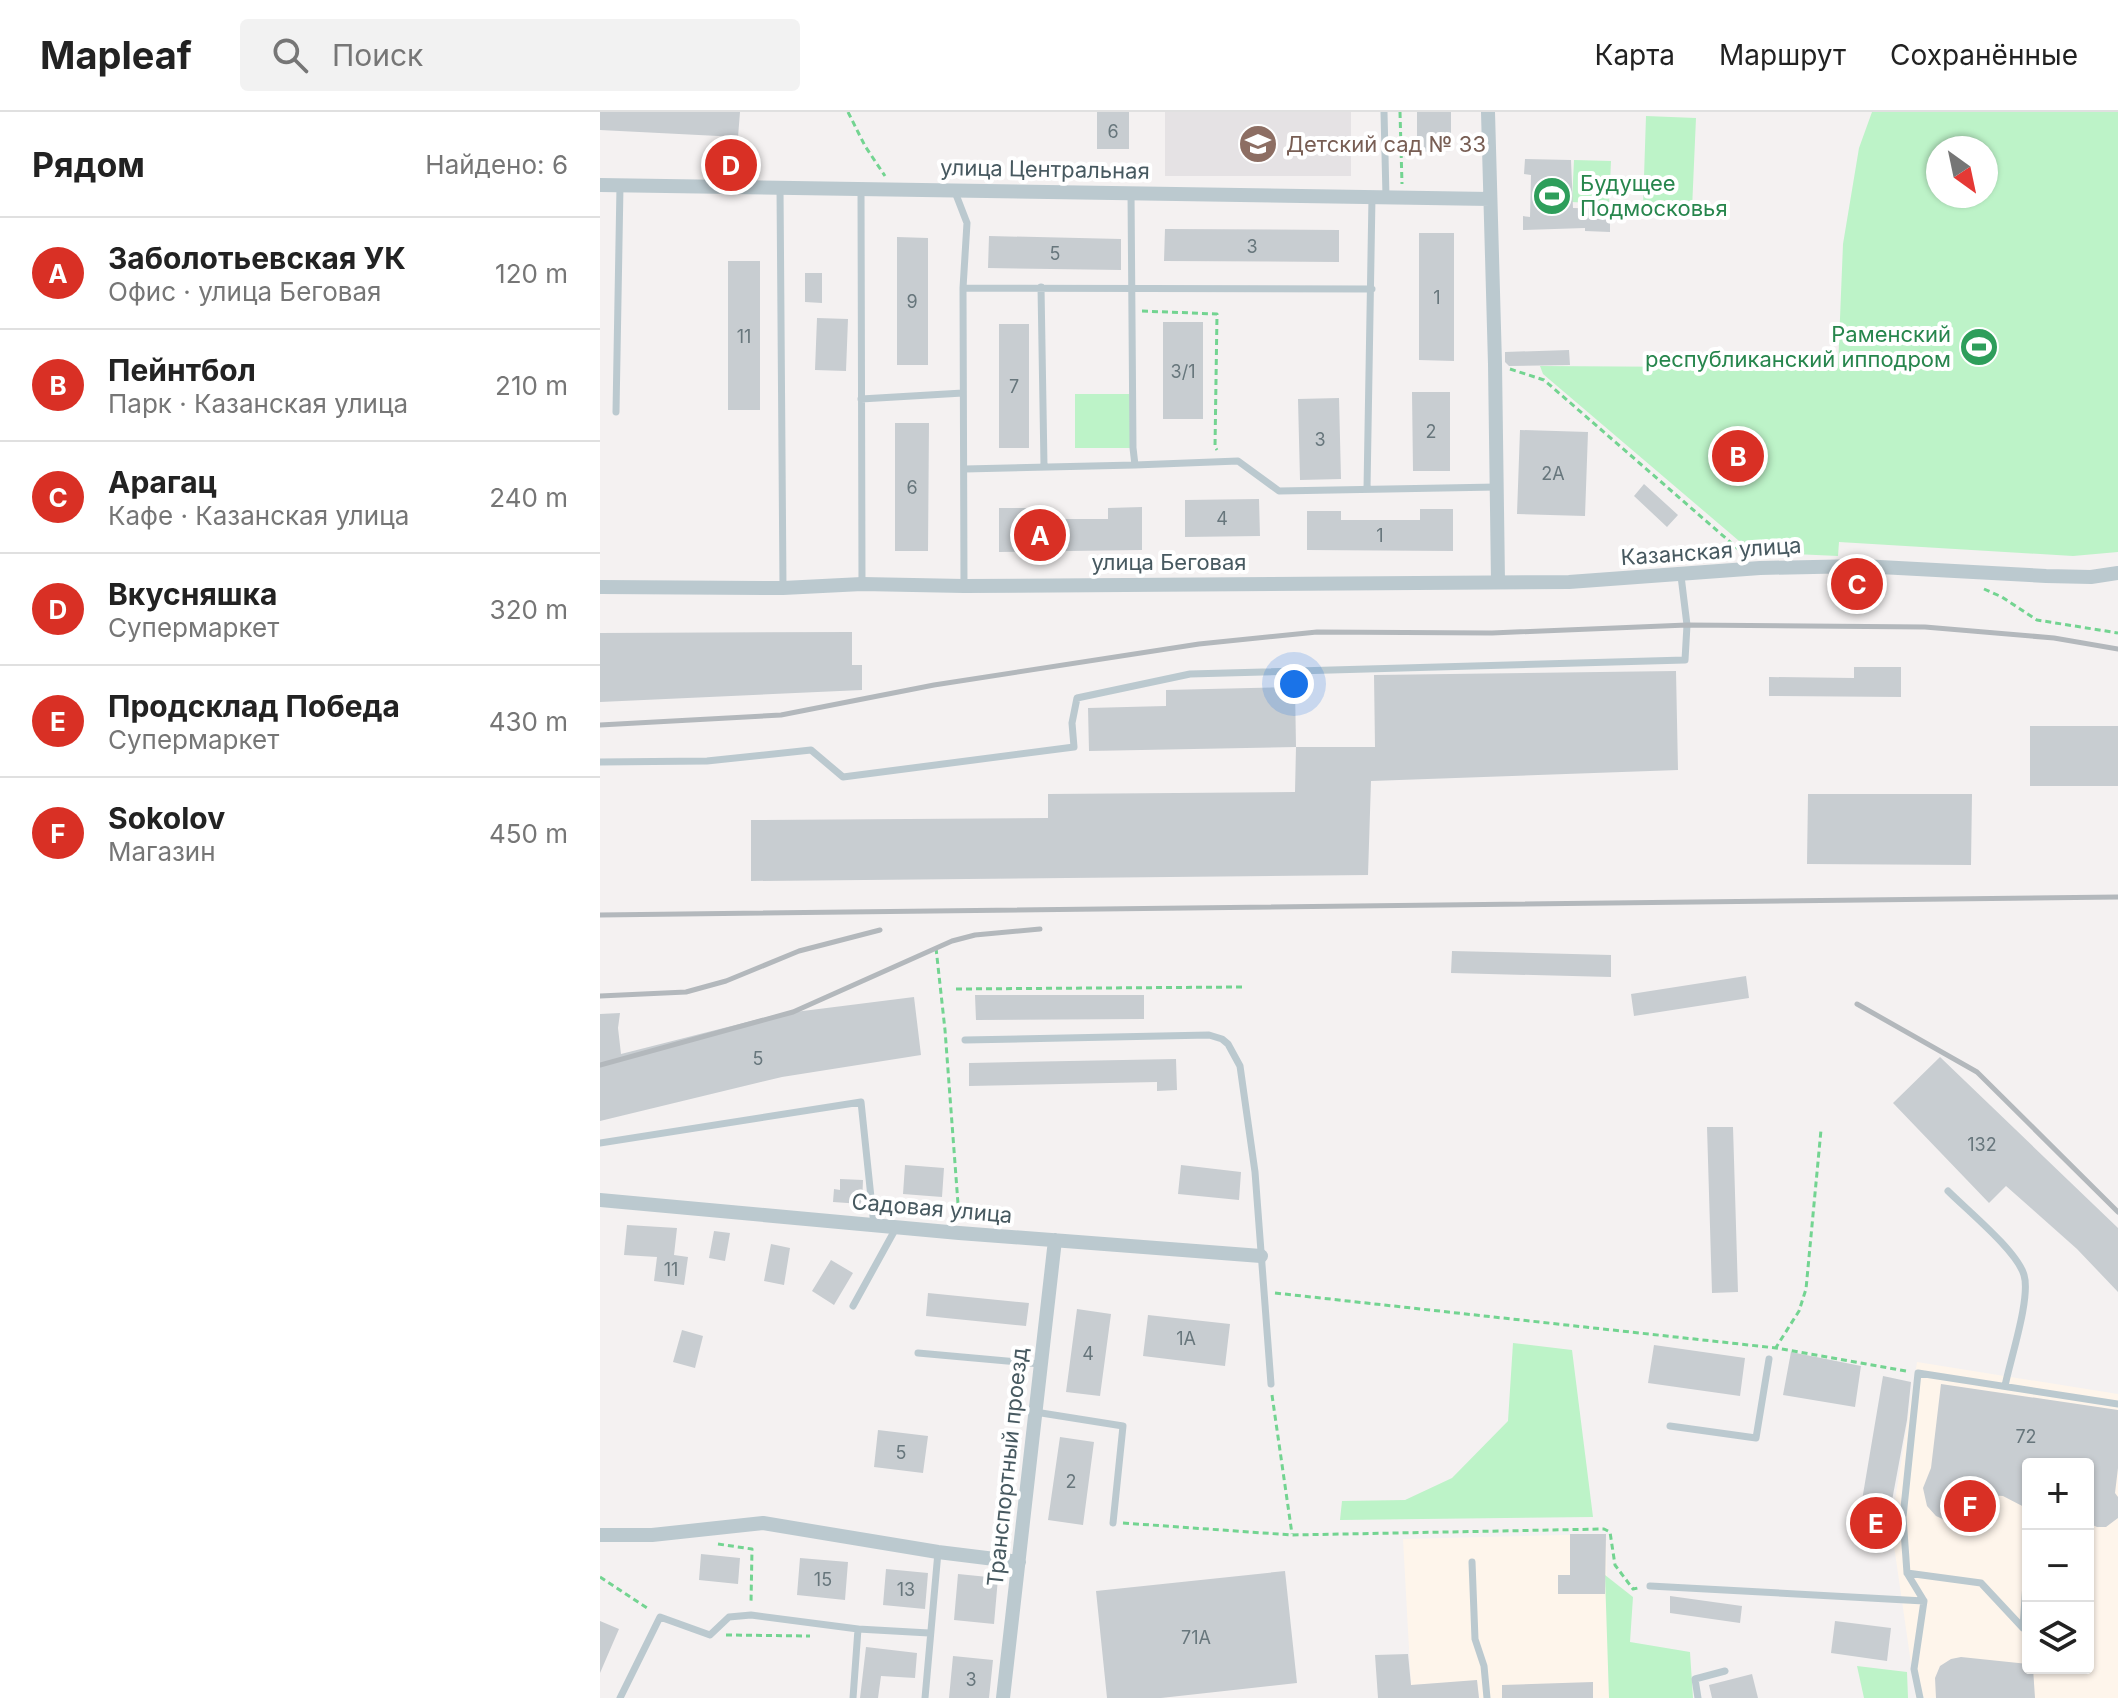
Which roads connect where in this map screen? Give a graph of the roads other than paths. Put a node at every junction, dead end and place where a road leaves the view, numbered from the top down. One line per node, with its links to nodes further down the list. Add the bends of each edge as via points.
1 (1384, 112): 9 (lane)
2 (1488, 112): 10 (street)
3 (600, 185): 4 (street, улица Центральная)
4 (620, 185): 5 (street, улица Центральная); 17 (lane)
5 (780, 187): 6 (street, улица Центральная); 29 (lane)
6 (861, 189): 7 (street, улица Центральная); 16 (lane)
7 (954, 190): 8 (street, улица Центральная); 12 (lane, via 967,223)
8 (1131, 192): 9 (street, улица Центральная); 13 (lane)
9 (1379, 197): 10 (street, улица Центральная); 14 (lane)
10 (1490, 199): 21 (street)
11 (1041, 287): 12 (lane); 13 (lane); 19 (lane)
12 (963, 288): 15 (lane)
13 (1132, 288): 14 (lane); 18 (lane)
14 (1372, 289): 22 (lane)
15 (963, 393): 16 (lane); 20 (lane)
16 (861, 399): 26 (lane)
17 (616, 412)
18 (1135, 465): 19 (lane); 22 (lane, via 1238,461 1279,491)
19 (1044, 466): 20 (lane)
20 (965, 469): 27 (lane)
21 (1497, 487): 22 (lane); 25 (street)
22 (1367, 489)
23 (2118, 573): 24 (street, Казанская улица, via 2046,576 1861,566)
24 (1681, 576): 25 (street, Казанская улица); 30 (lane, via 1685,660 1190,674 1077,698 1074,747 843,777 811,750 707,761)
25 (1498, 582): 27 (street, улица Беговая)
26 (862, 584): 27 (street, улица Беговая); 29 (street, улица Беговая)
27 (964, 586)
28 (600, 587): 29 (street, улица Беговая)
29 (783, 588)
30 (600, 762)
31 (965, 1040): 38 (lane, via 1209,1035 1222,1039 1240,1066)
32 (600, 1143): 35 (lane, via 861,1102)
33 (1948, 1191): 44 (lane, via 2012,1255 2023,1273 2025,1293)
34 (600, 1200): 35 (street, Садовая улица)
35 (874, 1226): 36 (street, Садовая улица)
36 (896, 1228): 37 (street, Садовая улица); 39 (lane)
37 (1055, 1240): 38 (street, Садовая улица); 42 (street, Транспортный проезд)
38 (1261, 1256): 43 (lane)
39 (853, 1306)
40 (918, 1353): 42 (lane)
41 (1769, 1359): 47 (lane, via 1756,1438)
42 (1040, 1364): 46 (street, Транспортный проезд)
43 (1271, 1384)
44 (2005, 1386): 45 (lane); 53 (lane, via 1918,1373 1903,1499)
45 (2118, 1404)
46 (1035, 1412): 48 (lane, via 1123,1426); 51 (street, Транспортный проезд, via 1021,1479)
47 (1670, 1426)
48 (1113, 1523)
49 (600, 1535): 50 (street, via 763,1523)
50 (938, 1552): 51 (street); 58 (lane)
51 (1019, 1562): 63 (street, Транспортный проезд)
52 (1472, 1562): 64 (lane, via 1475,1639)
53 (1907, 1573): 55 (lane); 56 (lane, via 1981,1583)
54 (1650, 1586): 55 (lane)
55 (1924, 1601): 66 (lane, via 1914,1669)
56 (2022, 1627)
57 (858, 1629): 58 (lane); 60 (lane, via 751,1615 729,1617 710,1635 660,1617); 61 (lane)
58 (929, 1633): 62 (lane)
59 (1725, 1671): 65 (lane, via 1695,1679)
60 (620, 1698)
61 (853, 1698)
62 (925, 1698)
63 (1003, 1698)
64 (1487, 1698)
65 (1698, 1698)
66 (1920, 1698)

